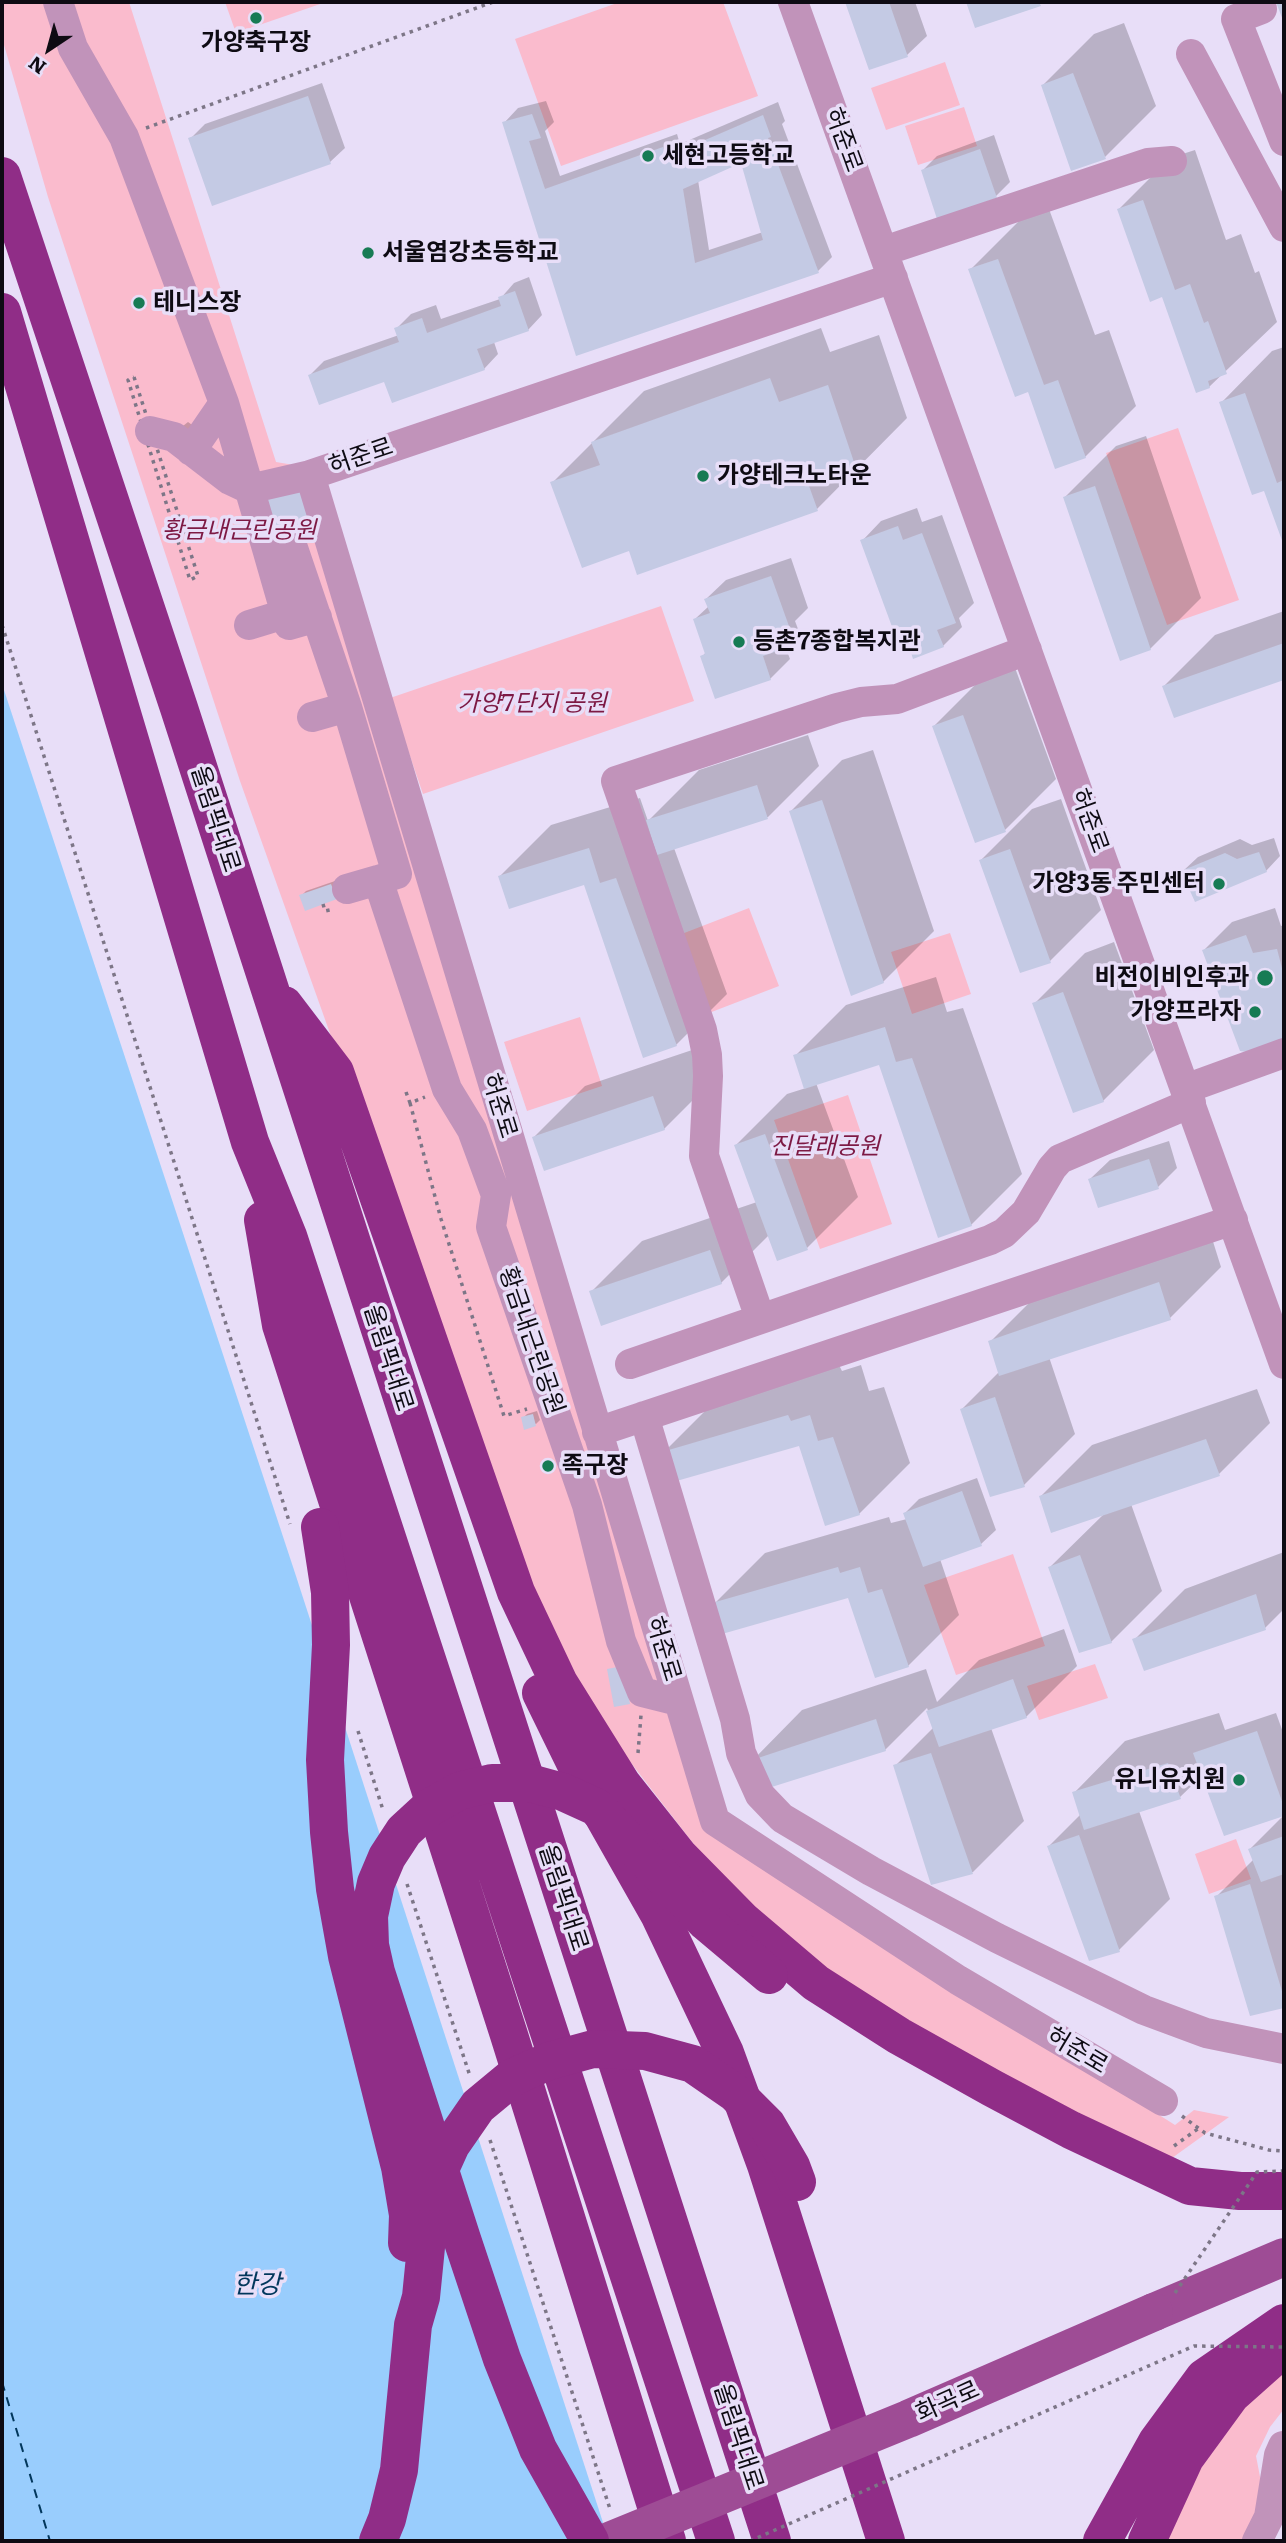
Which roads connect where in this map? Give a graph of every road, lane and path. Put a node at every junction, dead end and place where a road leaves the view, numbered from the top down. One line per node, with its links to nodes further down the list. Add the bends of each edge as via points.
1 (58, 2): 6 (street, via 73,48)
2 (493, 2): 6 (path)
3 (793, 2): 11 (street, 허준로)
4 (1262, 9): 7 (street, via 1236,19)
5 (1191, 54): 10 (street)
6 (124, 136): 13 (street)
7 (1284, 141)
8 (1172, 161): 11 (street, via 1147,163)
9 (2, 176): 28 (highway, 올림픽대로)
10 (1284, 227)
11 (889, 265): 16 (street, 허준로); 23 (street, 허준로)
12 (2, 312): 32 (highway)
13 (224, 403): 15 (street); 17 (street)
14 (148, 432): 14 (path, via 134,377 128,380); 14 (path, via 198,576 190,580); 15 (street, via 174,437)
15 (191, 451): 17 (street)
16 (310, 475): 17 (street); 18 (street, 허준로)
17 (249, 489): 19 (street)
18 (326, 534): 19 (street); 26 (street, 허준로)
19 (280, 549): 20 (street); 21 (street)
20 (285, 614): 21 (street, via 289,625); 22 (street)
21 (317, 617): 24 (street, via 327,716 397,874)
22 (249, 625)
23 (1027, 650): 30 (street, 허준로); 35 (street, via 897,699 837,708 616,781 702,1030 708,1076 704,1156)
24 (378, 880): 25 (street); 27 (street, 황금내근린공원)
25 (347, 889)
26 (451, 949): 27 (street); 41 (street, 허준로)
27 (404, 960): 39 (street, 황금내근린공원, via 447,1089 472,1130 496,1195 491,1227)
28 (267, 984): 42 (highway, via 335,1072); 65 (highway, 올림픽대로)
29 (1284, 1053): 30 (street)
30 (1188, 1096): 33 (street, 허준로); 35 (street, via 1060,1159 1026,1212 1004,1233)
31 (410, 1103): 39 (path, via 441,1219 504,1416)
32 (250, 1142): 36 (highway); 63 (highway, via 288,1236)
33 (1233, 1220): 34 (street, 허준로); 40 (street)
34 (1273, 1295): 38 (street, 허준로)
35 (760, 1318): 37 (street)
36 (281, 1325): 56 (highway, bridge, via 330,1592 326,1760 334,1877 347,1956 400,2167 408,2215 407,2291); 62 (highway)
37 (630, 1364)
38 (1284, 1364)
39 (553, 1402): 43 (street, 황금내근린공원, via 587,1505 621,1641)
40 (644, 1416): 41 (street); 46 (street, via 735,1719 741,1753 760,1796 782,1818 997,1938 1144,2010 1206,2033)
41 (597, 1432): 44 (street, 허준로)
42 (480, 1490): 51 (highway, via 516,1592 559,1683 622,1784 679,1856 743,1922 816,1983 899,2036 1071,2130); 66 (highway, via 488,1552 550,1715 660,1916 725,2053 766,2165)
43 (642, 1692): 44 (street); 45 (path)
44 (678, 1701): 47 (street, 허준로, via 715,1821 958,1980)
45 (638, 1753)
46 (1284, 2049)
47 (1163, 2101): 48 (path)
48 (1199, 2128): 49 (path); 50 (path)
49 (1284, 2151)
50 (1166, 2152)
51 (1190, 2186): 52 (highway); 60 (highway, bridge, via 1135,2182 1077,2158 846,2030 706,1922 596,1807 530,1783 492,1783 459,1791 429,1808 404,1831 387,1857 369,1916 370,1945 502,2359 538,2449)
52 (1284, 2191)
53 (1284, 2257): 61 (main road, 화곡로, bridge, via 908,2420)
54 (1284, 2281): 62 (main road, 화곡로)
55 (1284, 2323): 68 (highway, via 1204,2378 1157,2442)
56 (413, 2325): 59 (highway, bridge, via 399,2469); 67 (highway, bridge, via 421,2297 432,2187 451,2145 478,2106 513,2077 593,2049 645,2051 693,2064 735,2092 767,2125 791,2166)
57 (1284, 2347): 64 (path, bridge, via 1194,2346); 69 (highway, via 1231,2395 1185,2458)
58 (1283, 2446): 70 (street, via 1269,2517)
59 (378, 2541)
60 (590, 2541)
61 (609, 2541)
62 (668, 2541)
63 (716, 2541)
64 (750, 2541)
65 (772, 2541)
66 (886, 2541)
67 (912, 2541)
68 (1102, 2541)
69 (1147, 2541)
70 (1257, 2541)

